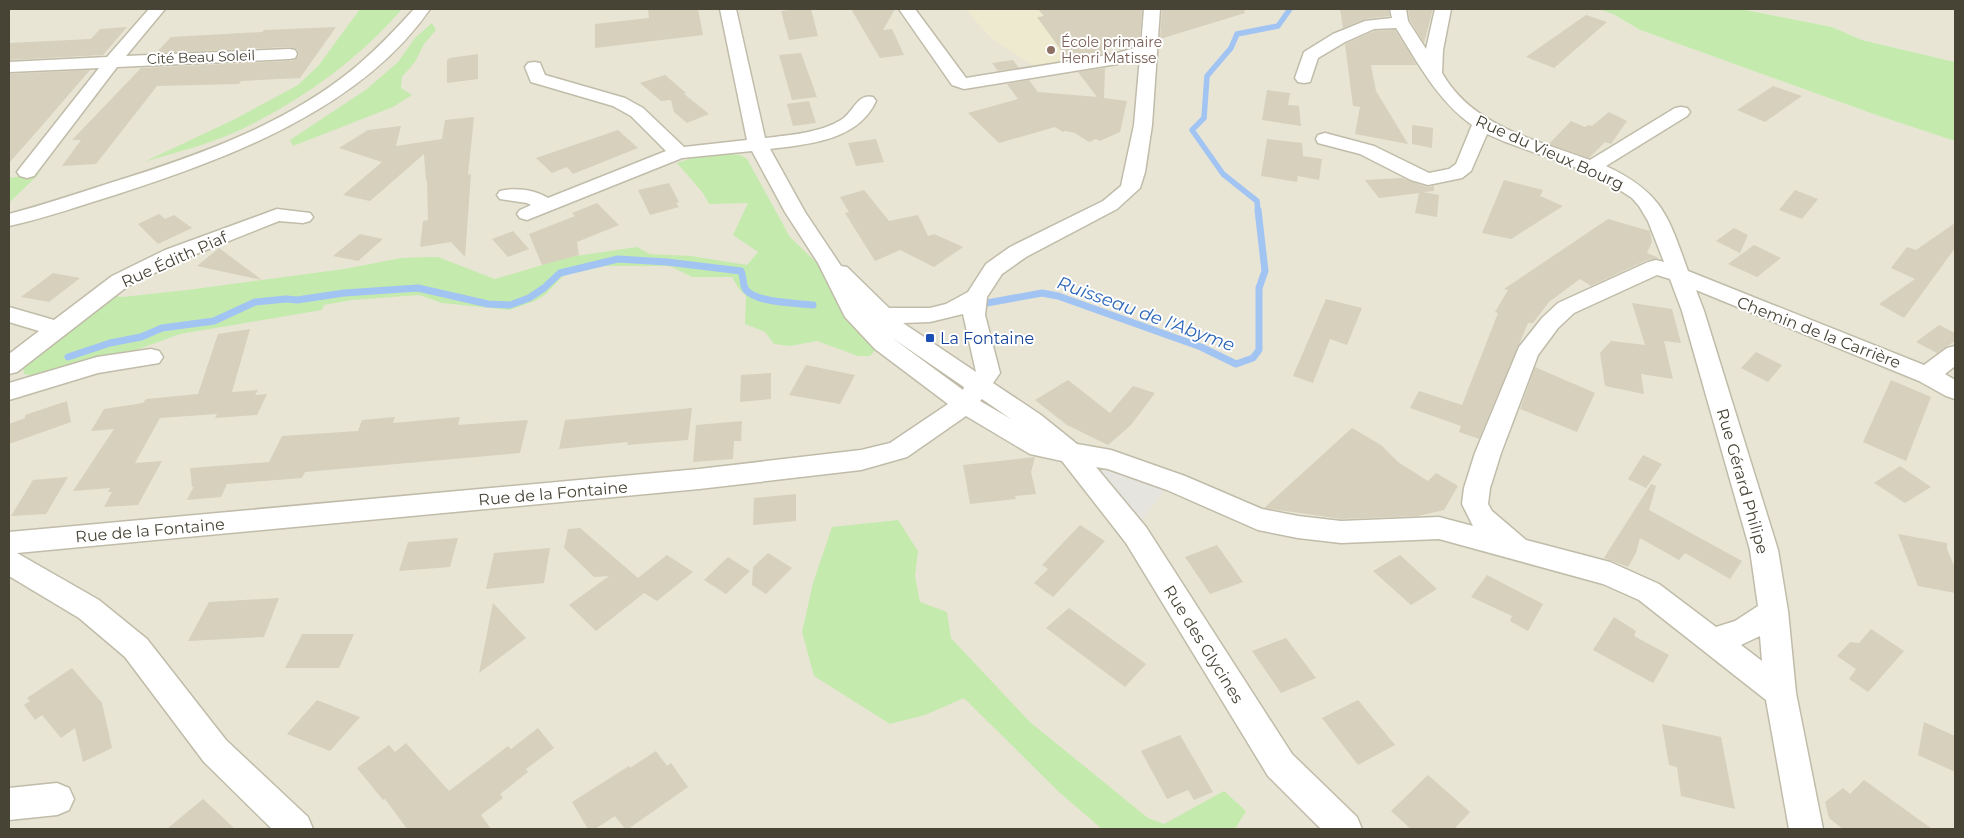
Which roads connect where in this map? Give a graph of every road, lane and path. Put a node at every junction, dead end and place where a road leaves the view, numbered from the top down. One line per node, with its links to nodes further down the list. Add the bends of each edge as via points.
1 (157, 9): 10 (street, Cité Beau Soleil)
2 (422, 9): 27 (street, via 390,46 354,76 320,100 276,124 148,178)
3 (728, 9): 19 (street)
4 (907, 9): 8 (street, via 958,81 964,84 1117,59)
5 (1152, 9): 8 (street)
6 (1442, 9): 13 (street)
7 (1400, 16): 13 (street, Rue du Vieux Bourg); 14 (street, via 1339,38 1310,56)
8 (1147, 49): 30 (street, via 1143,125 1130,188 1110,205 1018,252 994,269)
9 (289, 54): 10 (street, Cité Beau Soleil)
10 (113, 61): 11 (street, Cité Beau Soleil); 22 (street, Cité Beau Soleil)
11 (9, 67)
12 (534, 67): 20 (street, via 537,78 619,102 637,112)
13 (1433, 73): 17 (street, Rue du Vieux Bourg, via 1450,98)
14 (1304, 78)
15 (867, 101): 19 (street, via 862,111 842,127 804,138)
16 (1682, 112): 21 (street)
17 (1482, 124): 18 (street, via 1464,167 1455,174 1428,179 1367,150); 21 (street, Rue du Vieux Bourg)
18 (1324, 139)
19 (758, 144): 20 (street); 28 (street, via 795,212)
20 (679, 153): 24 (street)
21 (1590, 168): 29 (street, Rue du Vieux Bourg, via 1622,183 1650,205)
22 (27, 172)
23 (507, 195): 24 (street, via 532,196)
24 (546, 206): 25 (street)
25 (527, 214)
26 (303, 217): 33 (street, Rue Édith Piaf, via 277,215 173,255 120,281)
27 (9, 220)
28 (829, 263): 32 (street); 40 (street, via 852,312 883,343)
29 (1679, 275): 37 (street, Chemin de la Carrière); 43 (street, via 1656,266 1566,308 1527,353 1488,453 1476,488 1475,504 1482,518); 45 (street, Rue Gérard Philipe, via 1693,311 1764,550)
30 (976, 297): 32 (street, via 953,310 930,315); 40 (street, via 974,315 988,373)
31 (9, 314): 33 (street)
32 (884, 316): 40 (street)
33 (58, 329): 36 (street, Rue Édith Piaf)
34 (1955, 354): 37 (street)
35 (151, 357): 39 (street, via 97,365)
36 (9, 366)
37 (1927, 375): 38 (street, Chemin de la Carrière)
38 (1955, 390)
39 (9, 392)
40 (973, 395): 41 (street, via 1039,447); 42 (street, Rue de la Fontaine, via 898,450 861,460 689,480)
41 (1070, 454): 43 (street, via 1111,460 1176,483 1258,519 1341,532 1439,528); 51 (street, Rue des Glycines, via 1136,535 1280,765)
42 (9, 543)
43 (1520, 550): 46 (street, via 1610,574 1649,592)
44 (9, 562): 50 (street, via 89,609 136,648 214,751)
45 (1773, 611): 46 (street, via 1747,631); 47 (street, Rue Gérard Philipe)
46 (1713, 640): 47 (street)
47 (1780, 693): 52 (street, Rue Gérard Philipe)
48 (57, 799): 49 (street)
49 (9, 804)
50 (294, 829)
51 (1345, 829)
52 (1806, 829)

